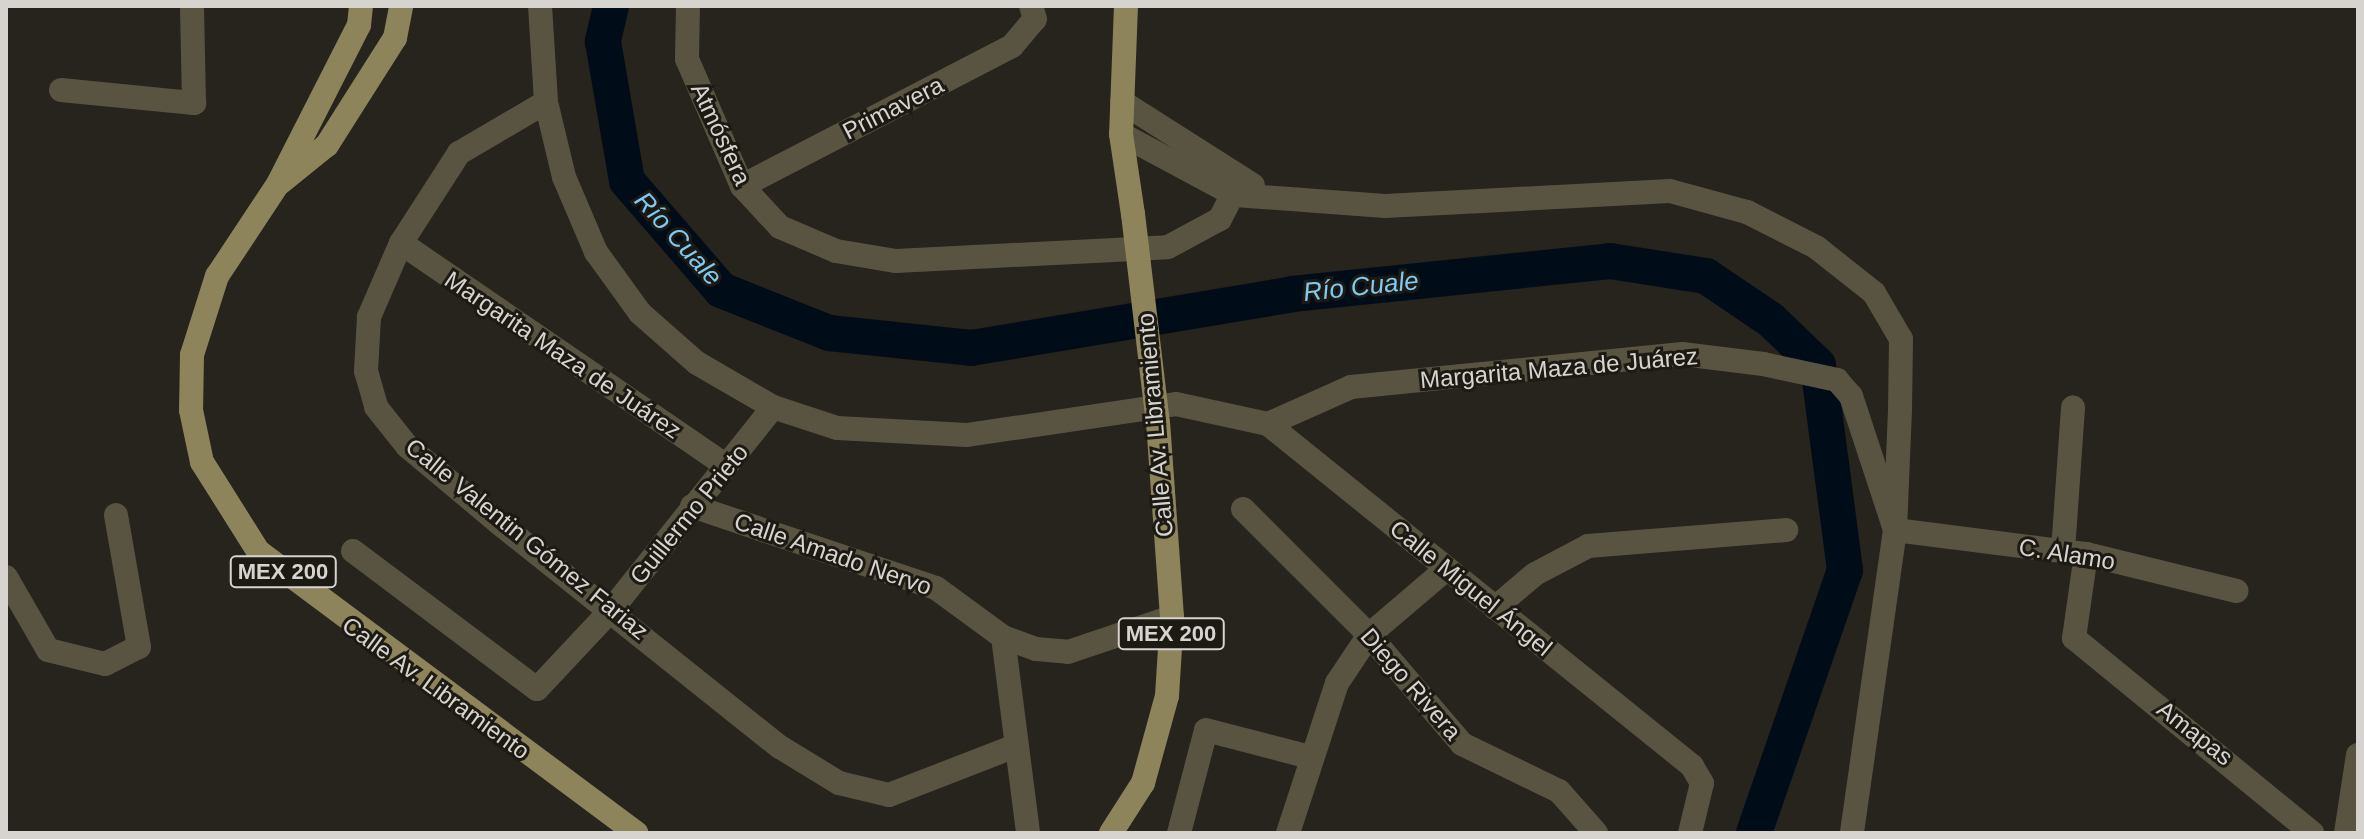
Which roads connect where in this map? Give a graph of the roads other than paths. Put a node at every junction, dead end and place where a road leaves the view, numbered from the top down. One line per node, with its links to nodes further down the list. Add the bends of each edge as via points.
1 (192, 6): 8 (street, via 194,103)
2 (361, 6): 12 (main road, Calle Av. Libramiento / MEX 200, via 359,25)
3 (401, 6): 12 (main road, Calle Av. Libramiento / MEX 200, via 395,38 327,145)
4 (540, 6): 9 (street)
5 (1126, 6): 10 (main road, Calle Av. Libramiento / MEX 200)
6 (694, 9): 13 (street, Atmósfera, via 687,59)
7 (1033, 12): 13 (street, Primavera, via 1012,46)
8 (61, 90)
9 (546, 102): 15 (street, Calle Valentin Gómez Fariaz, via 459,153); 16 (street, via 564,177 596,252 640,313 697,363)
10 (1122, 102): 11 (main road, Calle Av. Libramiento / MEX 200); 14 (street)
11 (1121, 134): 14 (street); 32 (main road, Calle Av. Libramiento / MEX 200, bridge, via 1158,424)
12 (278, 184): 38 (main road, Calle Av. Libramiento / MEX 200, via 217,276 192,355 191,410 202,462 221,502 258,551 325,607)
13 (742, 186): 14 (street, Atmósfera, via 780,227 836,251 896,261 1168,247 1196,238)
14 (1238, 186): 24 (street, via 1385,206 1670,191 1747,212 1816,247 1874,293 1901,339)
15 (401, 243): 19 (street, Margarita Maza de Juárez); 31 (street, Calle Valentin Gómez Fariaz, via 369,317 366,371 376,407 407,446)
16 (773, 407): 18 (street, Calle Miguel Ángel, via 837,428 967,435 1176,404); 19 (street, Guillermo Prieto)
17 (2073, 407): 26 (street)
18 (1268, 424): 24 (street, Margarita Maza de Juárez, via 1351,387 1682,354 1763,364 1837,380 1851,396); 27 (street, Calle Miguel Ángel)
19 (725, 465): 20 (street, Guillermo Prieto)
20 (692, 506): 31 (street, Guillermo Prieto); 34 (street, Calle Amado Nervo, via 936,588)
21 (1243, 509): 33 (street, Diego Rivera)
22 (116, 515): 28 (street, via 139,647 105,664 48,650)
23 (1786, 530): 30 (street, via 1588,546 1535,574)
24 (1895, 530): 26 (street, C. Alamo); 45 (street)
25 (353, 551): 31 (street, Guillermo Prieto, via 537,689)
26 (2074, 553): 29 (street, C. Alamo); 46 (street, Amapas, via 2074,638)
27 (1445, 570): 30 (street, Calle Miguel Ángel); 33 (street)
28 (6, 577)
29 (2237, 591)
30 (1495, 608): 44 (street, Calle Miguel Ángel, via 1692,766 1702,783)
31 (612, 609): 35 (street, Calle Valentin Gómez Fariaz, via 780,747 839,783 889,795)
32 (1172, 617): 34 (street, via 1068,652); 40 (main road, Calle Av. Libramiento / MEX 200, via 1167,696 1143,783)
33 (1369, 635): 37 (street, via 1337,683); 43 (street, Diego Rivera, via 1462,744 1559,791)
34 (1003, 637): 35 (street)
35 (1013, 747): 39 (street)
36 (2358, 755): 47 (street)
37 (1310, 757): 41 (street, via 1206,730); 42 (street)
38 (637, 833)
39 (1028, 833)
40 (1111, 833)
41 (1179, 833)
42 (1288, 833)
43 (1596, 833)
44 (1690, 833)
45 (1852, 833)
46 (2312, 833)
47 (2346, 833)

